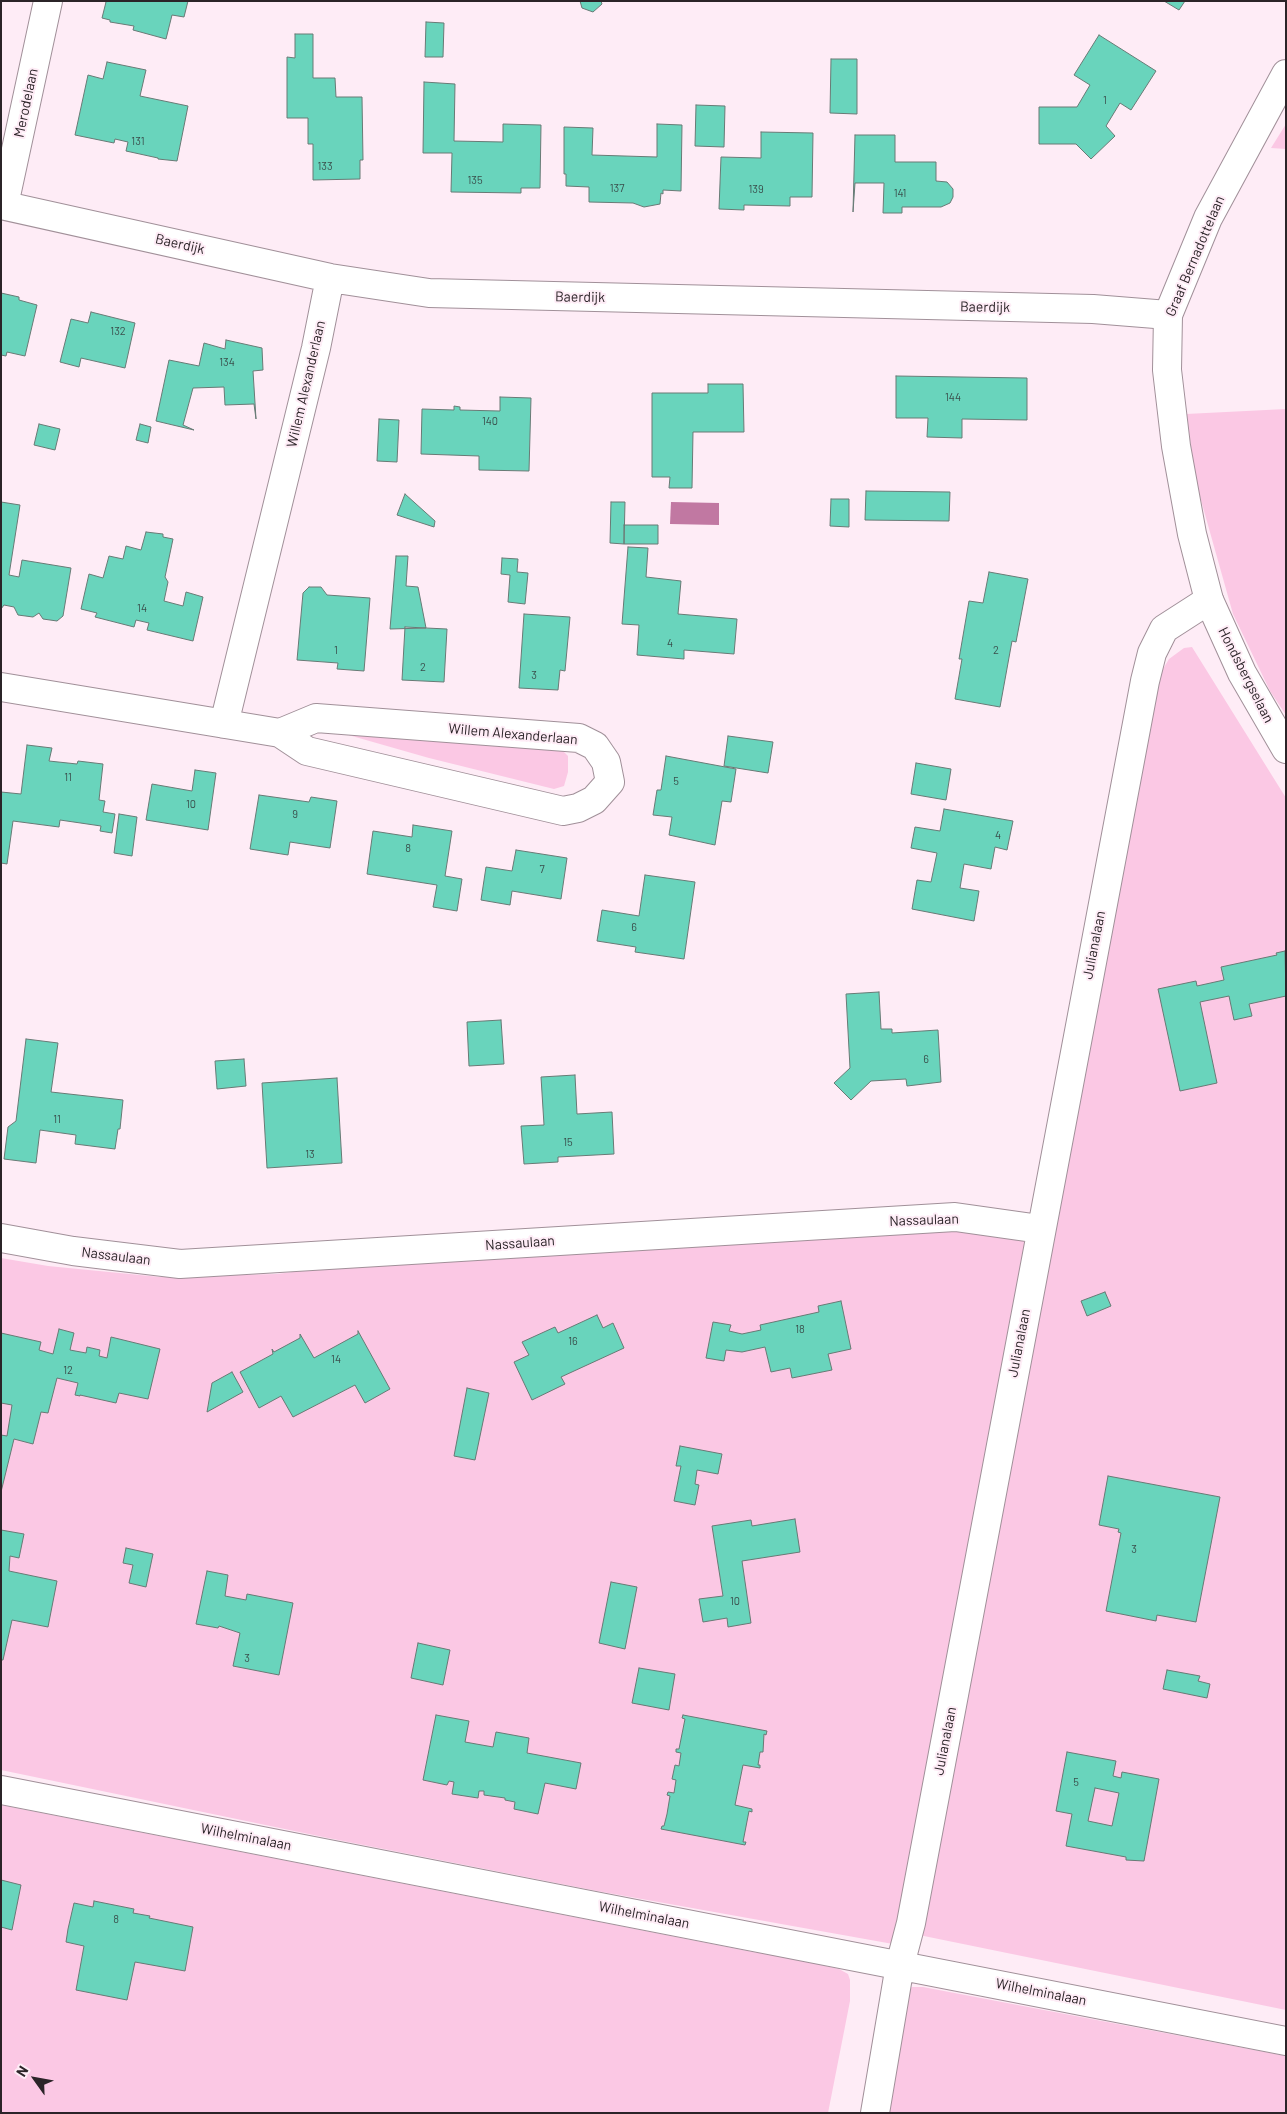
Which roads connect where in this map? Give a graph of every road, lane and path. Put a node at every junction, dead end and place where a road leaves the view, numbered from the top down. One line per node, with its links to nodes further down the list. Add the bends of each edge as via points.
1 (48, 1): 3 (street, Merodelaan)
2 (1286, 74): 5 (street, Graaf Bernadottelaan, via 1208,218)
3 (3, 205): 4 (street, Baerdijk)
4 (330, 278): 5 (street, Baerdijk, via 429,293 1093,309); 8 (street, Willem Alexanderlaan, via 316,348)
5 (1168, 315): 6 (street, Graaf Bernadottelaan, via 1167,370 1176,446 1192,534)
6 (1209, 600): 10 (street, Hondsbergselaan, via 1242,673); 11 (street, Julianalaan, via 1164,629 1152,653)
7 (1, 687): 8 (street, Willem Alexanderlaan)
8 (224, 724): 9 (street, Willem Alexanderlaan)
9 (280, 733): 9 (street, Willem Alexanderlaan, via 307,751 563,811 594,800 610,782 606,762 595,746 578,738 316,718)
10 (1286, 749)
11 (1040, 1230): 12 (street, Nassaulaan, via 955,1216 180,1264 73,1251); 14 (street, Julianalaan, via 911,1923)
12 (1, 1238)
13 (1, 1790): 14 (street, Wilhelminalaan)
14 (900, 1965): 15 (street, Wilhelminalaan); 16 (street, Julianalaan)
15 (1286, 2041)
16 (875, 2113)

